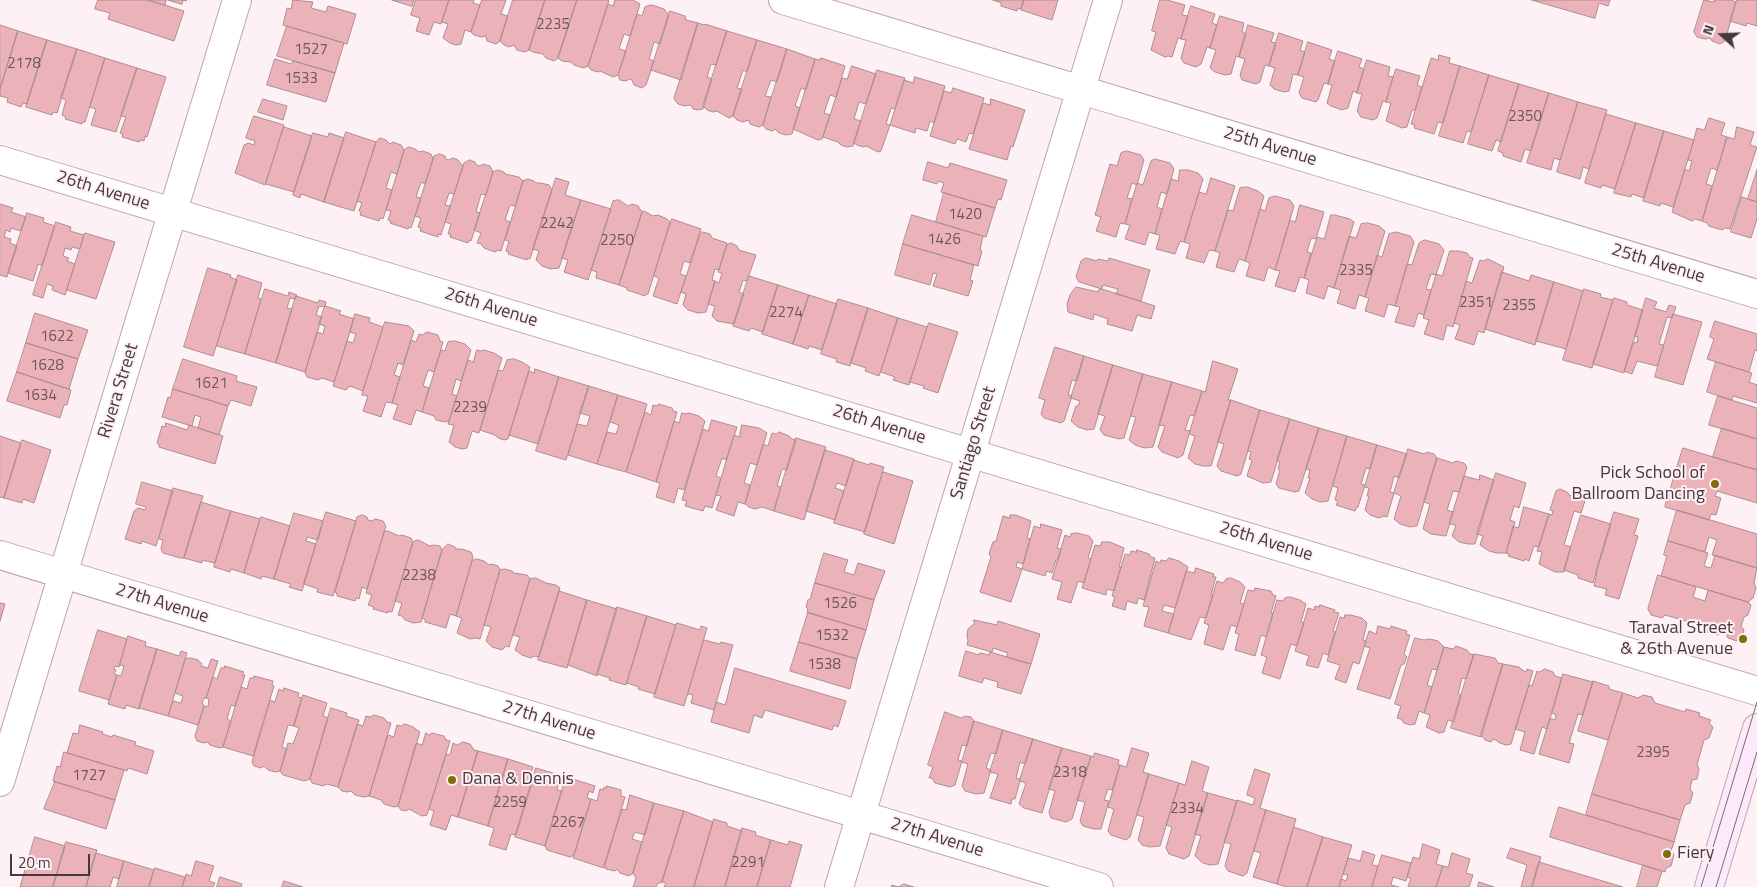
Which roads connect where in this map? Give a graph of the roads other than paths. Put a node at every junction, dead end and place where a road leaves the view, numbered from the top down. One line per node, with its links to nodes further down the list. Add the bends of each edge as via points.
1 (237, 0): 6 (street, Rivera Street)
2 (783, 0): 4 (street, 25th Avenue)
3 (1108, 0): 4 (street, Santiago Street)
4 (1081, 90): 7 (street, 25th Avenue); 8 (street, Santiago Street)
5 (0, 160): 6 (street, 26th Avenue)
6 (173, 212): 8 (street, 26th Avenue); 10 (street, Rivera Street)
7 (1757, 294)
8 (971, 453): 11 (street, 26th Avenue); 14 (street, Santiago Street)
9 (0, 555): 10 (street, 27th Avenue)
10 (63, 574): 13 (street, Rivera Street); 14 (street, 27th Avenue)
11 (1757, 691)
12 (1757, 728): 17 (street)
13 (0, 782)
14 (861, 815): 15 (street, Santiago Street); 16 (street, 27th Avenue)
15 (839, 887)
16 (1099, 887)
17 (1709, 887)

